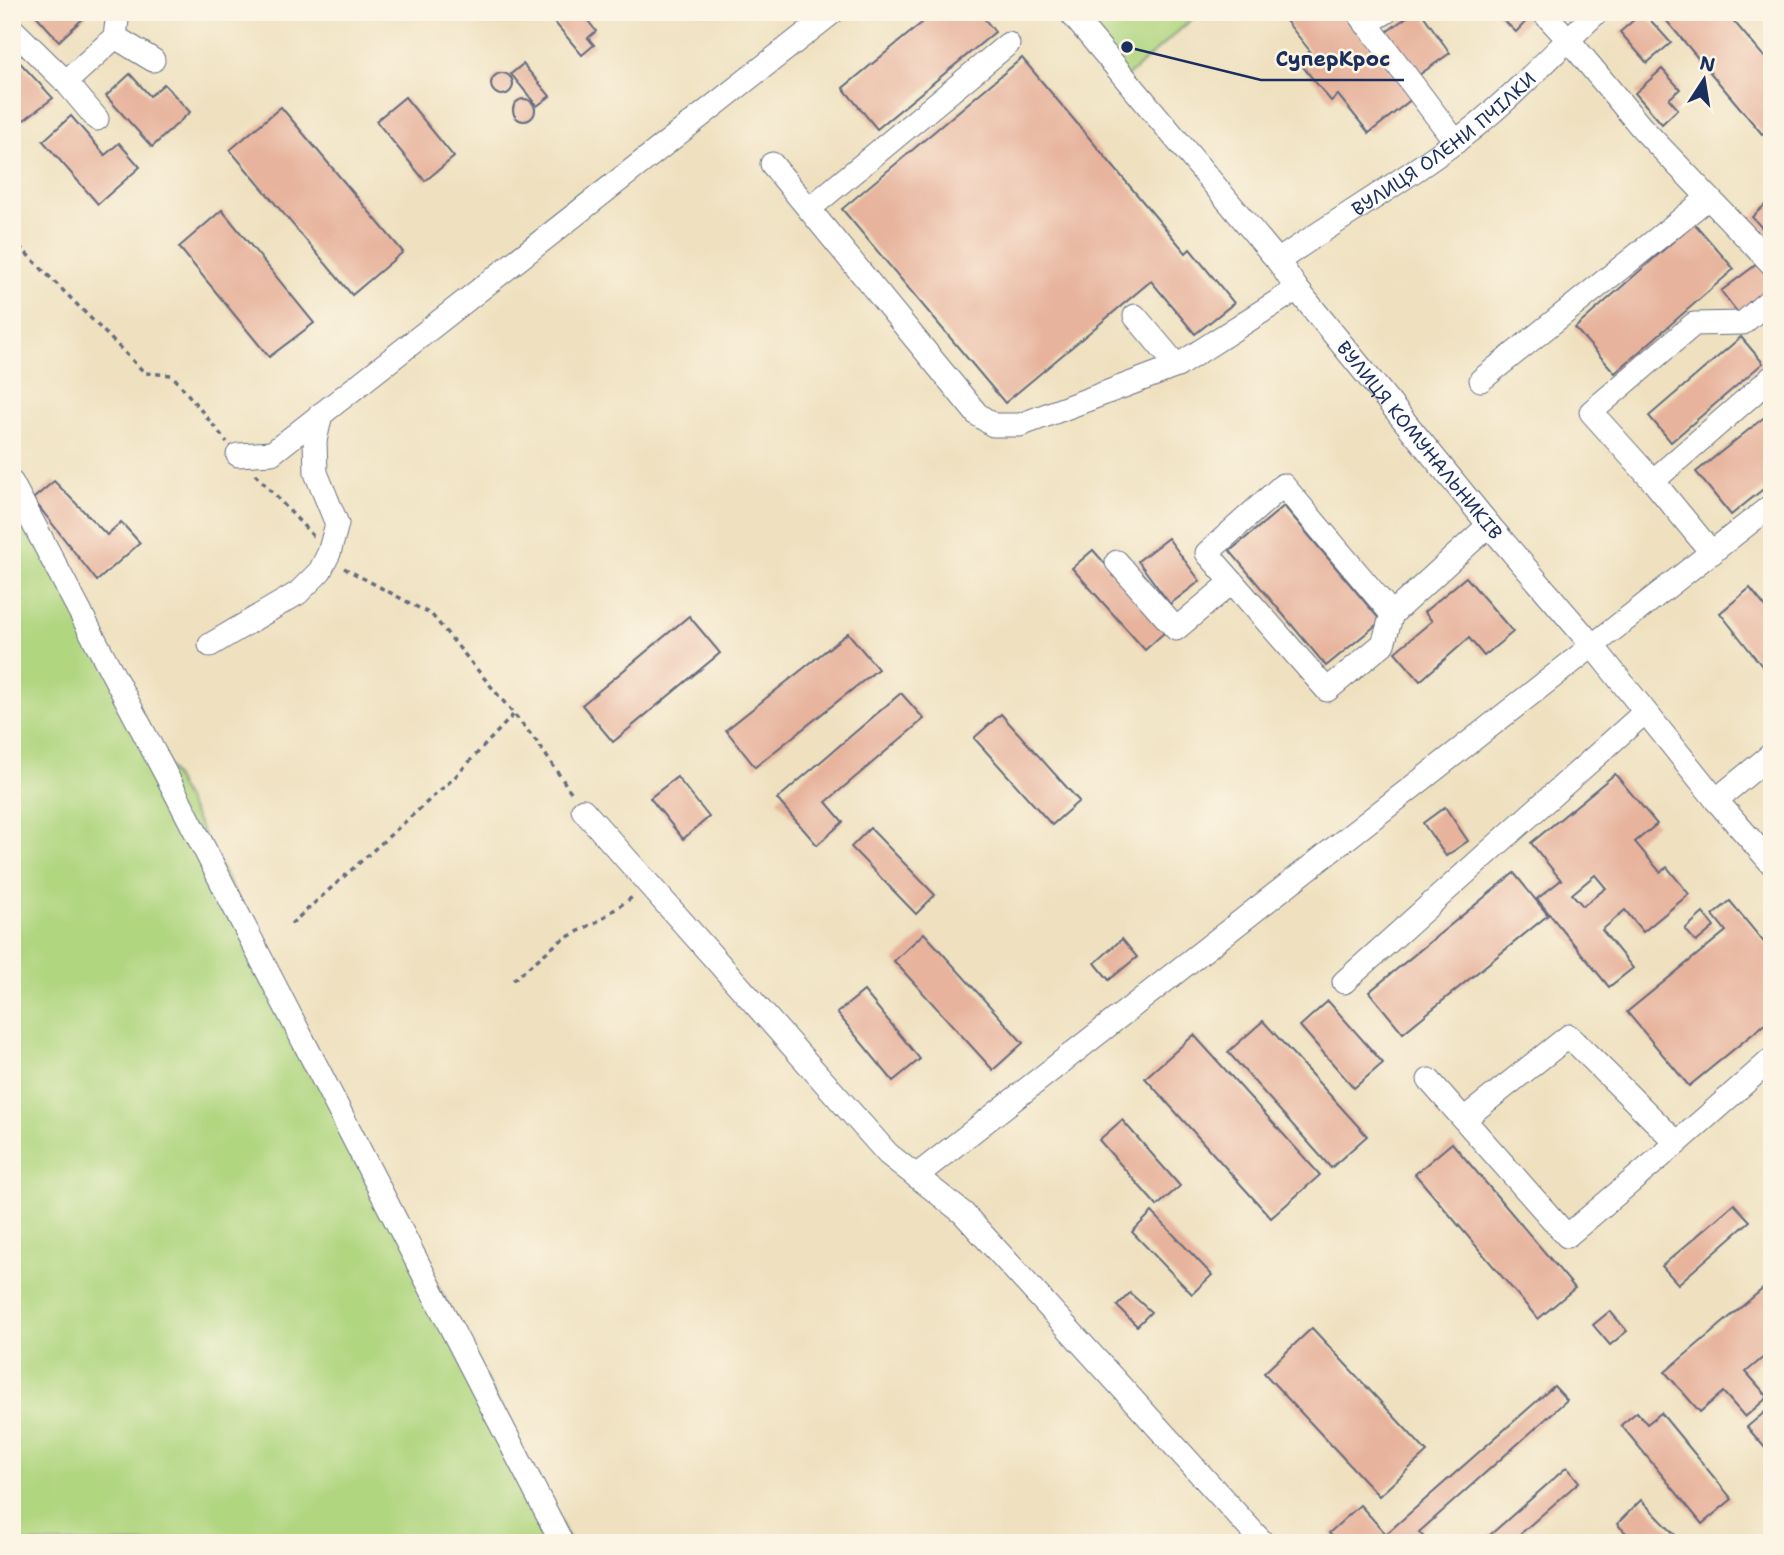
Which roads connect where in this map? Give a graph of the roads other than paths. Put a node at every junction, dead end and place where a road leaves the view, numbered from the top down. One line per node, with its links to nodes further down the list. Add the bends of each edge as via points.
1 (118, 12): 8 (street)
2 (832, 12): 26 (street)
3 (1070, 12): 18 (street, ВУЛИЦЯ КОМУНАЛЬНИКІВ)
4 (1542, 12): 9 (street)
5 (1597, 12): 9 (street, ВУЛИЦЯ ОЛЕНИ ПЧІЛКИ)
6 (1370, 16): 14 (street)
7 (12, 29): 12 (street)
8 (115, 37): 11 (street); 12 (street)
9 (1568, 39): 14 (street, ВУЛИЦЯ ОЛЕНИ ПЧІЛКИ, via 1512,97); 16 (street)
10 (1008, 44): 17 (street)
11 (153, 61)
12 (66, 82): 13 (street)
13 (97, 119)
14 (1456, 142): 18 (street, ВУЛИЦЯ ОЛЕНИ ПЧІЛКИ)
15 (772, 164): 17 (street)
16 (1708, 198): 19 (street); 25 (street)
17 (809, 209): 23 (street, via 977,414 993,425 1020,425)
18 (1278, 261): 20 (street, ВУЛИЦЯ КОМУНАЛЬНИКІВ)
19 (1772, 264)
20 (1297, 289): 23 (street); 31 (street, ВУЛИЦЯ КОМУНАЛЬНИКІВ)
21 (1772, 298): 28 (street, via 1743,323 1694,324 1591,412)
22 (1135, 316): 23 (street)
23 (1177, 366)
24 (1772, 377): 28 (street)
25 (1480, 380)
26 (321, 414): 27 (street, via 272,453); 36 (street, via 315,441 316,473 337,524 329,553 298,593)
27 (238, 455)
28 (1653, 481): 32 (street)
29 (12, 483): 49 (street)
30 (1772, 505): 32 (street)
31 (1489, 526): 35 (street); 37 (street, ВУЛИЦЯ КОМУНАЛЬНИКІВ)
32 (1713, 553): 37 (street)
33 (1117, 562): 34 (street, via 1176,629)
34 (1232, 582): 35 (street, via 1327,690 1383,644); 35 (street, via 1207,553 1283,485)
35 (1392, 614)
36 (210, 645)
37 (1592, 645): 38 (street, ВУЛИЦЯ КОМУНАЛЬНИКІВ); 48 (street)
38 (1645, 712): 40 (street, ВУЛИЦЯ КОМУНАЛЬНИКІВ); 43 (street)
39 (1772, 754): 40 (street)
40 (1716, 800): 42 (street, ВУЛИЦЯ КОМУНАЛЬНИКІВ)
41 (583, 810): 48 (street, via 888,1154)
42 (1772, 864)
43 (1344, 982)
44 (1772, 1059): 47 (street)
45 (1429, 1080): 46 (street)
46 (1464, 1119): 47 (street, via 1569,1036); 47 (street, via 1567,1236)
47 (1677, 1143)
48 (916, 1176): 50 (street, via 963,1213)
49 (562, 1543)
50 (1263, 1543)

